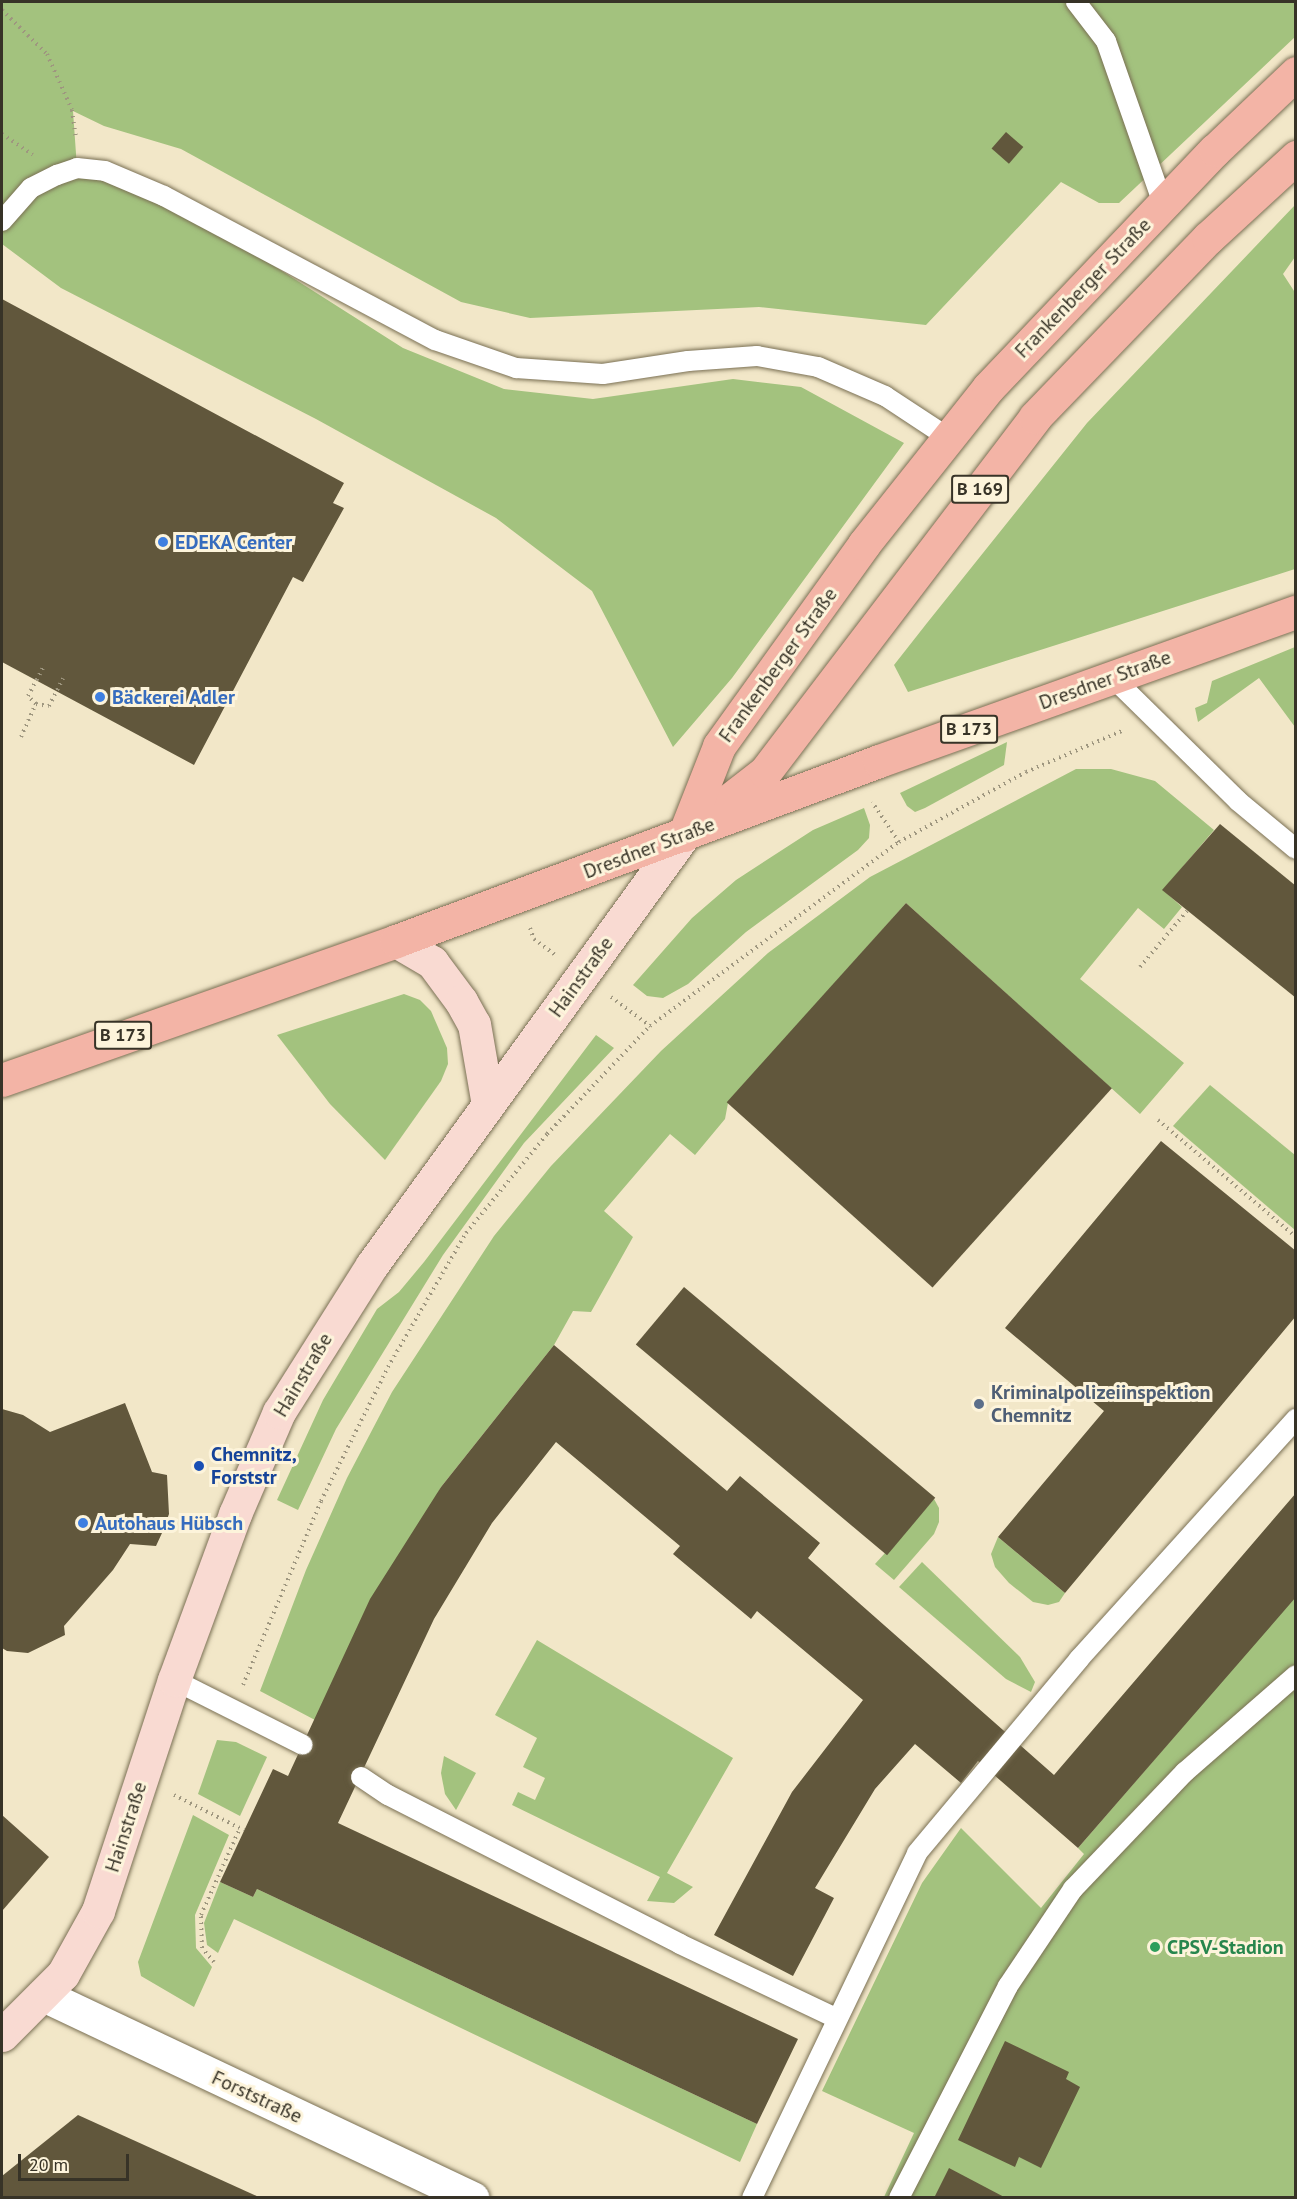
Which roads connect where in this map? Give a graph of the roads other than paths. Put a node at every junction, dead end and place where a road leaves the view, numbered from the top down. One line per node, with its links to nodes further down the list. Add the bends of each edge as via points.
1 (1076, 2): 4 (lane, via 1106,41)
2 (1296, 73): 4 (main road, Frankenberger Straße / B 169)
3 (1296, 157): 9 (main road, B 169, via 1208,237 1035,417 765,772)
4 (1163, 204): 6 (main road, Frankenberger Straße / B 169, via 988,388)
5 (2, 221): 6 (lane, via 31,188 77,168 105,171 164,196 435,340 516,368 603,374 688,361 757,356 828,371 885,396)
6 (949, 438): 9 (main road, Frankenberger Straße / B 169, via 864,544 719,746)
7 (1296, 612): 8 (main road, Dresdner Straße / B 173)
8 (1113, 678): 9 (main road, Dresdner Straße / B 173); 10 (lane, via 1238,801)
9 (684, 835): 11 (main road, Dresdner Straße / B 173); 13 (main road, Hainstraße)
10 (1296, 849)
11 (396, 941): 12 (main road, Dresdner Straße / B 173); 13 (main road, via 432,962 462,1001 474,1024)
12 (2, 1080)
13 (488, 1105): 16 (main road, Hainstraße, via 372,1265 279,1412 235,1514)
14 (1296, 1419): 20 (lane, via 1064,1676 917,1853)
15 (1296, 1676): 24 (lane, via 1185,1772 1073,1889 1008,1986)
16 (174, 1680): 17 (lane); 19 (main road, Hainstraße, via 99,1911 75,1957)
17 (303, 1745)
18 (361, 1777): 20 (lane, via 388,1795 638,1923)
19 (43, 1995): 21 (main road, Hainstraße); 22 (street, Forststraße)
20 (836, 2018): 23 (lane)
21 (2, 2035)
22 (472, 2198)
23 (752, 2198)
24 (899, 2198)

